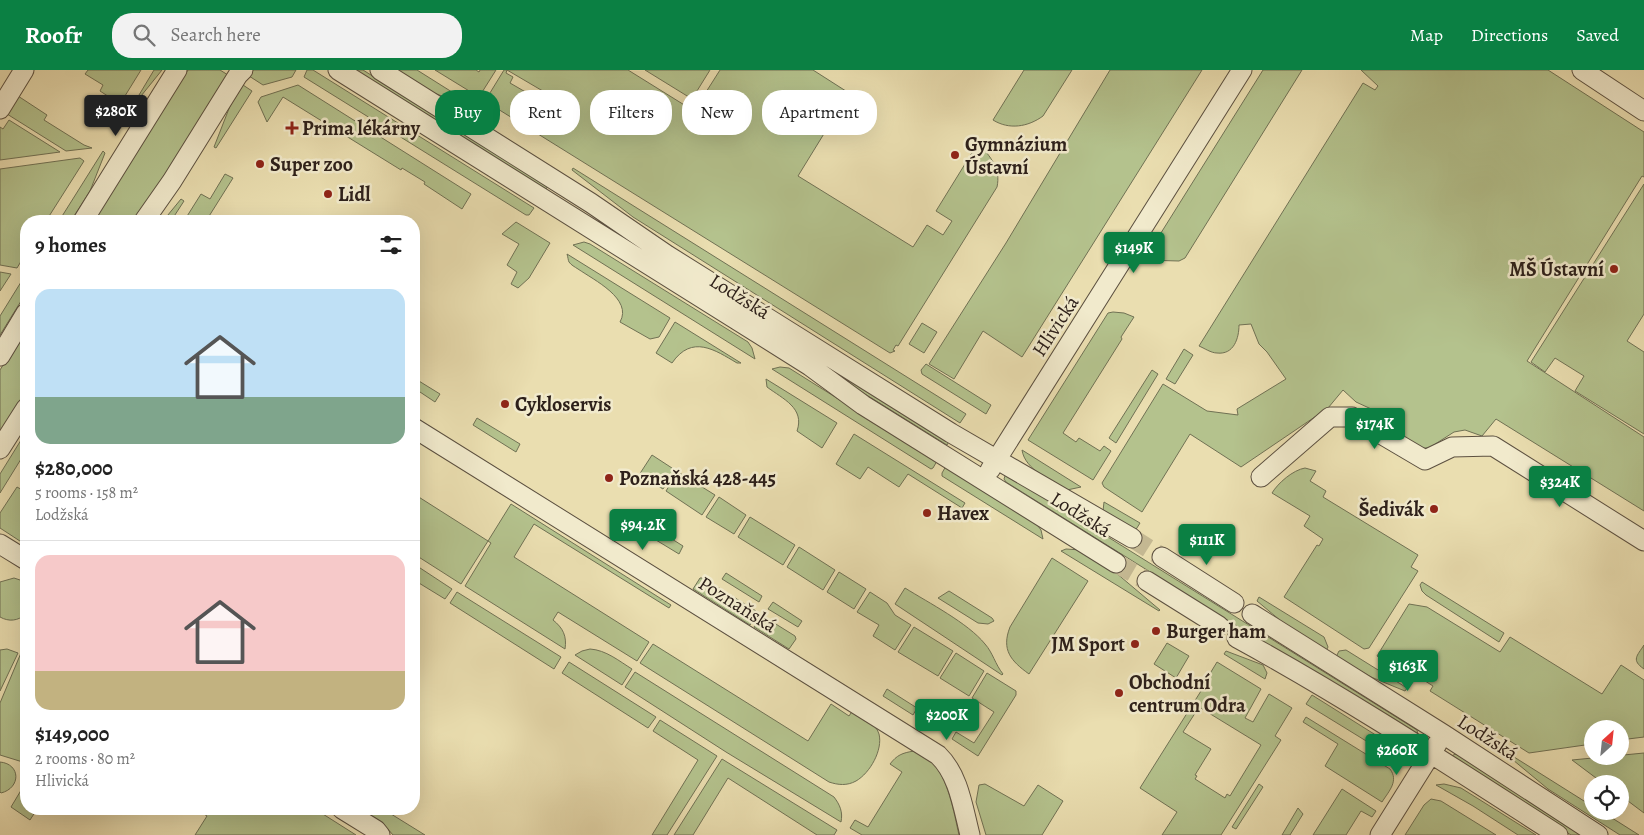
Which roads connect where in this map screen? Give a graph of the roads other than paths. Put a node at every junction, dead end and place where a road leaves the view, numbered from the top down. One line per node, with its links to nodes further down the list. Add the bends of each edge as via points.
1 (24, 70): 8 (street)
2 (177, 70): 10 (street)
3 (338, 70): 19 (street, Lodžská)
4 (380, 70): 17 (street, Lodžská, via 591,203 667,255)
5 (1242, 70): 17 (street, Hlivická)
6 (1582, 70): 9 (street)
7 (240, 72): 11 (street)
8 (0, 109)
9 (1644, 111)
10 (87, 215)
11 (148, 215)
12 (20, 323): 13 (street)
13 (0, 356)
14 (20, 417): 16 (street)
15 (420, 432): 35 (street, Poznaňská, via 938,755 952,772)
16 (0, 449)
17 (996, 460): 19 (street, Hlivická); 20 (street, Lodžská)
18 (1261, 477): 21 (street, via 1330,417 1352,417 1425,460 1452,447 1493,446)
19 (984, 479): 25 (street, Lodžská)
20 (1132, 538)
21 (1644, 541)
22 (0, 544): 23 (street)
23 (20, 556)
24 (1162, 557): 27 (street)
25 (1116, 563)
26 (1147, 581): 29 (street)
27 (1234, 602)
28 (1252, 614): 31 (street, Lodžská)
29 (1219, 626)
30 (1237, 638): 32 (street)
31 (1443, 734): 32 (street); 38 (street, Lodžská)
32 (1431, 754): 36 (street); 37 (street)
33 (352, 815): 34 (street)
34 (380, 835)
35 (970, 835)
36 (1380, 835)
37 (1558, 835)
38 (1598, 835)

